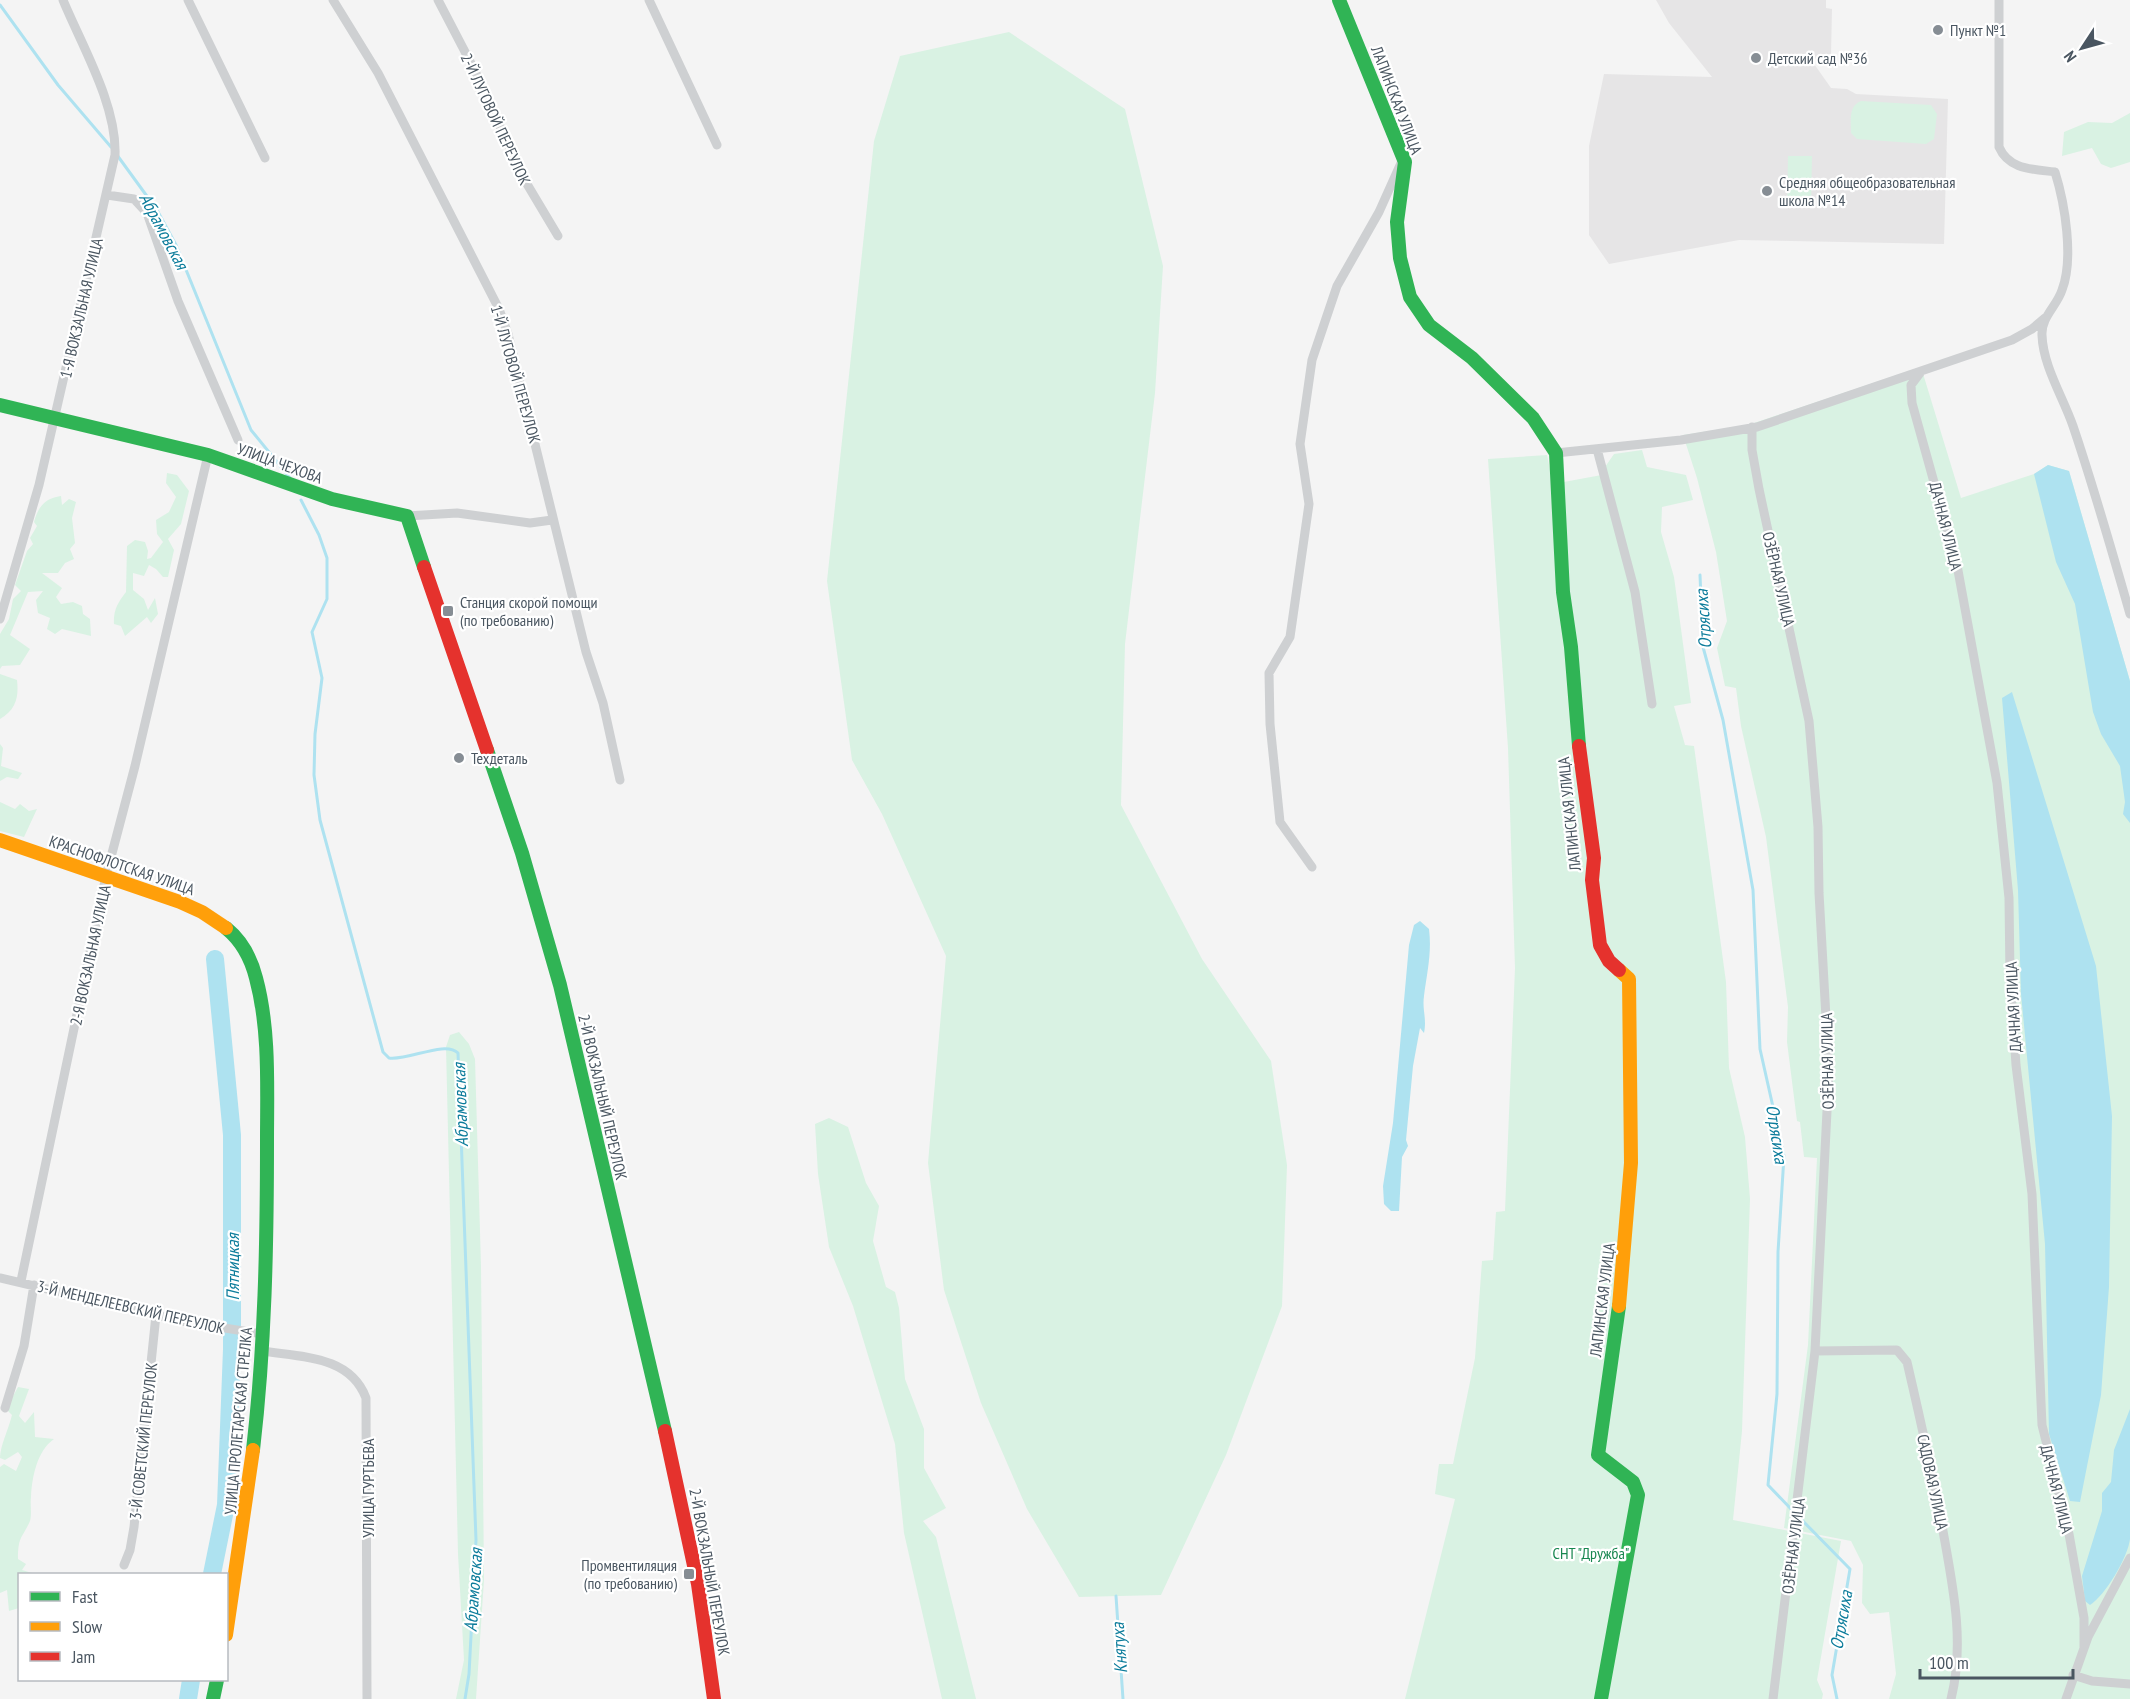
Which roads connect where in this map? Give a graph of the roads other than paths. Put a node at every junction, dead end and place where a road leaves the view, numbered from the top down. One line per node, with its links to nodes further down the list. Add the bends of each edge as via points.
1 (63, 0): 11 (street, 1-Я ВОКЗАЛЬНАЯ УЛИЦА, via 112,123 115,155)
2 (188, 0): 10 (street)
3 (333, 0): 23 (street, 1-Й ЛУГОВОЙ ПЕРЕУЛОК, via 378,72 492,292 508,334)
4 (438, 0): 12 (street, 2-Й ЛУГОВОЙ ПЕРЕУЛОК, via 524,179)
5 (649, 0): 8 (street)
6 (1340, 0): 9 (street, ЛАПИНСКАЯ УЛИЦА)
7 (1999, 0): 13 (street, via 1999,147 2015,165 2055,172 2065,213 2061,293)
8 (717, 145)
9 (1403, 152): 20 (street, ЛАПИНСКАЯ УЛИЦА, via 1405,175 1397,233 1410,297 1429,325 1477,363 1533,418); 29 (street, via 1379,212 1337,286 1312,360 1300,444 1309,504 1290,637 1269,673 1280,822)
10 (265, 158)
11 (107, 195): 16 (street, 1-Я ВОКЗАЛЬНАЯ УЛИЦА); 18 (street, via 134,199 147,213 178,301)
12 (558, 236)
13 (2046, 316): 14 (street, via 2012,340); 24 (street, via 2042,328 2044,346)
14 (1920, 373): 17 (street); 43 (street, ДАЧНАЯ УЛИЦА, via 1911,385 1912,404 1957,565 1997,783 2009,897 2016,1065 2032,1194 2042,1425 2069,1534 2084,1618)
15 (0, 405): 16 (street, УЛИЦА ЧЕХОВА)
16 (55, 418): 21 (street, УЛИЦА ЧЕХОВА); 25 (street, 1-Я ВОКЗАЛЬНАЯ УЛИЦА)
17 (1752, 427): 19 (street); 38 (street, ОЗЁРНАЯ УЛИЦА, via 1759,489 1803,683 1815,784 1829,1071)
18 (238, 440)
19 (1597, 449): 20 (street); 26 (street, via 1635,592)
20 (1556, 453): 50 (street, ЛАПИНСКАЯ УЛИЦА, via 1563,592 1594,858 1592,880 1600,945 1609,961 1629,979 1632,1163 1618,1317 1598,1455 1633,1482 1638,1495)
21 (208, 455): 22 (street, УЛИЦА ЧЕХОВА, via 332,499); 30 (street, 2-Я ВОКЗАЛЬНАЯ УЛИЦА)
22 (407, 516): 23 (street, УЛИЦА ЧЕХОВА, via 457,513 530,523); 49 (street, 2-Й ВОКЗАЛЬНЫЙ ПЕРЕУЛОК, via 522,854 560,986 680,1494 698,1584)
23 (552, 520): 27 (street, 1-Й ЛУГОВОЙ ПЕРЕУЛОК)
24 (2130, 614)
25 (0, 619)
26 (1652, 704)
27 (621, 780)
28 (0, 840): 30 (street, КРАСНОФЛОТСКАЯ УЛИЦА)
29 (1312, 867)
30 (106, 876): 31 (street, КРАСНОФЛОТСКАЯ УЛИЦА, via 187,904); 33 (street, 2-Я ВОКЗАЛЬНАЯ УЛИЦА)
31 (229, 930): 36 (street, УЛИЦА ПРОЛЕТАРСКАЯ СТРЕЛКА, via 246,951 255,972 263,1034 267,1167)
32 (0, 1278): 33 (street, 3-Й МЕНДЕЛЕЕВСКИЙ ПЕРЕУЛОК)
33 (21, 1281): 34 (street, 3-Й МЕНДЕЛЕЕВСКИЙ ПЕРЕУЛОК)
34 (34, 1285): 35 (street, 3-Й МЕНДЕЛЕЕВСКИЙ ПЕРЕУЛОК); 39 (street, via 22,1353)
35 (156, 1315): 36 (street, 3-Й МЕНДЕЛЕЕВСКИЙ ПЕРЕУЛОК); 41 (street, 3-Й СОВЕТСКИЙ ПЕРЕУЛОК, via 134,1527)
36 (262, 1334): 37 (street, УЛИЦА ПРОЛЕТАРСКАЯ СТРЕЛКА)
37 (262, 1351): 42 (street, УЛИЦА ПРОЛЕТАРСКАЯ СТРЕЛКА, via 250,1496); 48 (street, УЛИЦА ГУРТЬЕВА, via 322,1360 341,1367 356,1379 366,1398)
38 (1815, 1351): 51 (street, ОЗЁРНАЯ УЛИЦА); 52 (street, САДОВАЯ УЛИЦА, via 1897,1350 1906,1362 1956,1598 1957,1659)
39 (5, 1408)
40 (2130, 1558): 43 (street)
41 (124, 1565)
42 (228, 1623)
43 (2084, 1648): 44 (street)
44 (2073, 1675): 46 (street); 53 (street)
45 (218, 1681): 47 (street)
46 (2130, 1684)
47 (213, 1699)
48 (367, 1699)
49 (714, 1699)
50 (1601, 1699)
51 (1773, 1699)
52 (1951, 1699)
53 (2066, 1699)

